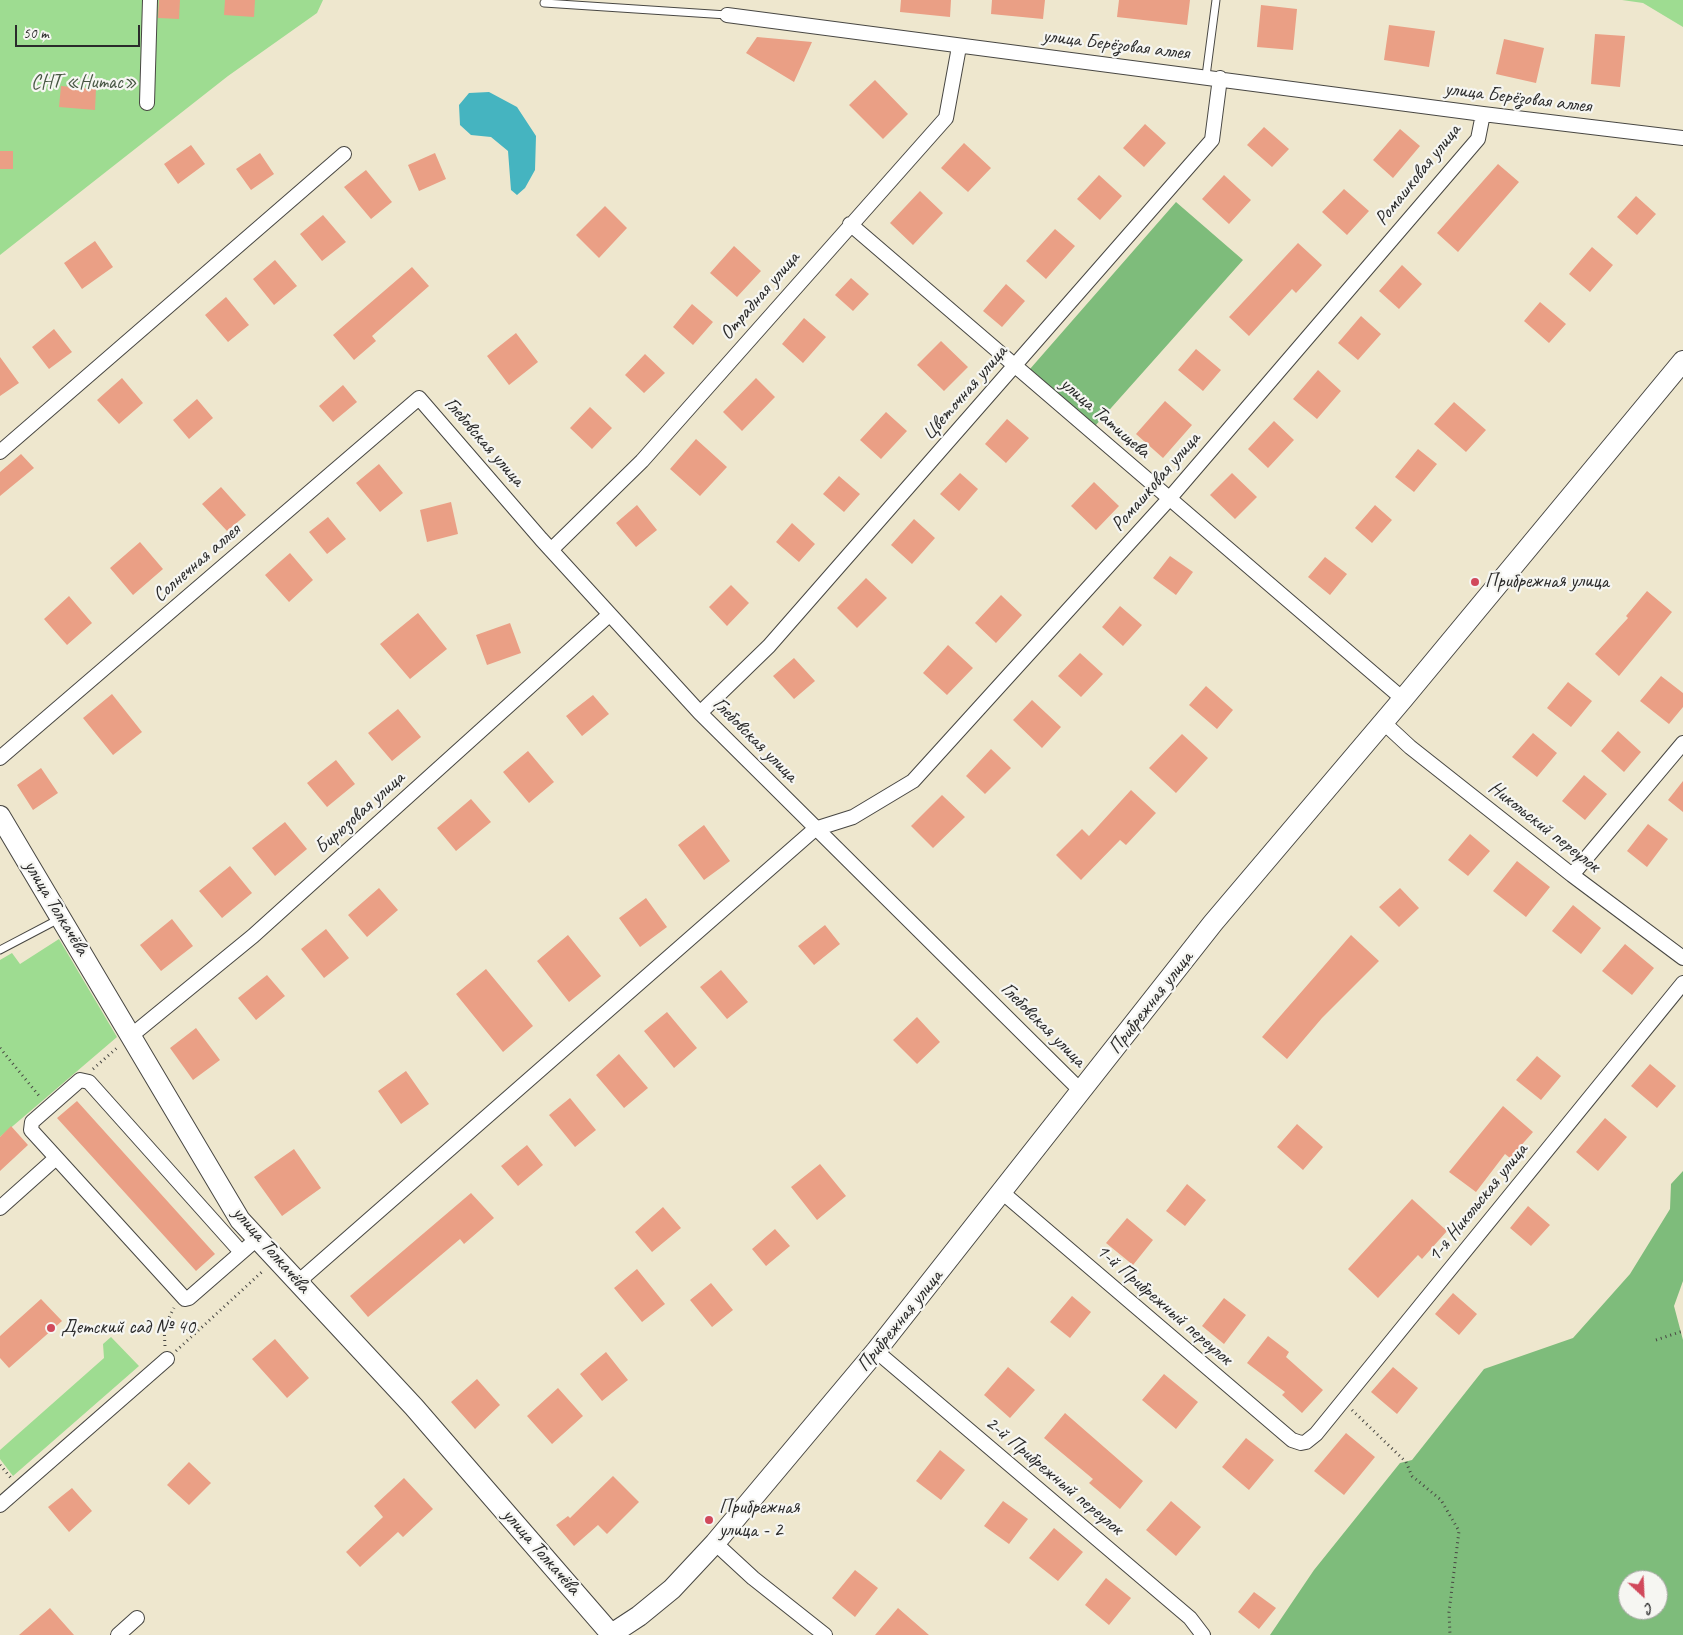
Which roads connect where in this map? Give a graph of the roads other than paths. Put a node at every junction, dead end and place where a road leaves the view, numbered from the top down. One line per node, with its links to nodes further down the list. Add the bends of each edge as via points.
1 (150, 0): 8 (street)
2 (1216, 0): 6 (lane)
3 (544, 3): 4 (lane, улица Берёзовая аллея)
4 (727, 15): 5 (street, улица Берёзовая аллея)
5 (958, 47): 6 (street, улица Берёзовая аллея); 12 (street, Отрадная улица, via 946,118)
6 (1206, 76): 7 (street, улица Берёзовая аллея)
7 (1220, 78): 9 (street, улица Берёзовая аллея); 14 (street, Цветочная улица, via 1212,140)
8 (147, 103)
9 (1483, 114): 10 (street, улица Берёзовая аллея); 17 (street, Ромашковая улица, via 1478,139)
10 (1683, 138)
11 (344, 154): 16 (street)
12 (850, 224): 14 (street, улица Татищева); 18 (street, Отрадная улица, via 642,461)
13 (1683, 361): 20 (street, Прибрежная улица)
14 (1016, 366): 17 (street, улица Татищева); 21 (street, Цветочная улица, via 769,646)
15 (420, 398): 18 (street, Глебовская улица); 24 (street, Солнечная аллея)
16 (0, 452)
17 (1168, 499): 20 (street, улица Татищева); 26 (street, Ромашковая улица, via 913,781 853,817)
18 (551, 550): 19 (street, Глебовская улица)
19 (609, 615): 21 (street, Глебовская улица); 32 (street, Бирюзовая улица, via 254,936)
20 (1403, 699): 22 (street, Прибрежная улица)
21 (700, 713): 26 (street, Глебовская улица)
22 (1383, 722): 27 (street, Никольский переулок); 33 (street, Прибрежная улица, via 1219,916)
23 (1683, 744): 27 (street)
24 (0, 758)
25 (0, 816): 28 (street, улица Толкачёва)
26 (815, 829): 33 (street, Глебовская улица); 39 (street)
27 (1572, 876): 30 (street, Никольский переулок)
28 (61, 917): 29 (lane); 32 (street, улица Толкачёва)
29 (0, 950)
30 (1683, 958)
31 (1683, 982): 42 (street, 1-я Никольская улица, via 1316,1434)
32 (132, 1035): 37 (street, улица Толкачёва, via 206,1166 240,1220)
33 (1082, 1092): 35 (street, Прибрежная улица)
34 (56, 1158): 36 (street); 38 (street, via 184,1299); 38 (street, via 30,1126 80,1080 89,1082)
35 (1003, 1193): 40 (street, Прибрежная улица); 42 (street, 1-й Прибрежный переулок, via 1292,1440)
36 (0, 1208)
37 (258, 1238): 38 (street); 39 (street, улица Толкачёва)
38 (241, 1252)
39 (298, 1282): 47 (street, улица Толкачёва, via 420,1414)
40 (876, 1351): 44 (street, Прибрежная улица); 49 (street, 2-й Прибрежный переулок, via 1190,1618)
41 (167, 1360): 43 (street)
42 (1301, 1443)
43 (0, 1505)
44 (715, 1543): 47 (street, Прибрежная улица, via 672,1589); 48 (street)
45 (137, 1618): 46 (street)
46 (118, 1635)
47 (610, 1635)
48 (825, 1635)
49 (1203, 1635)

